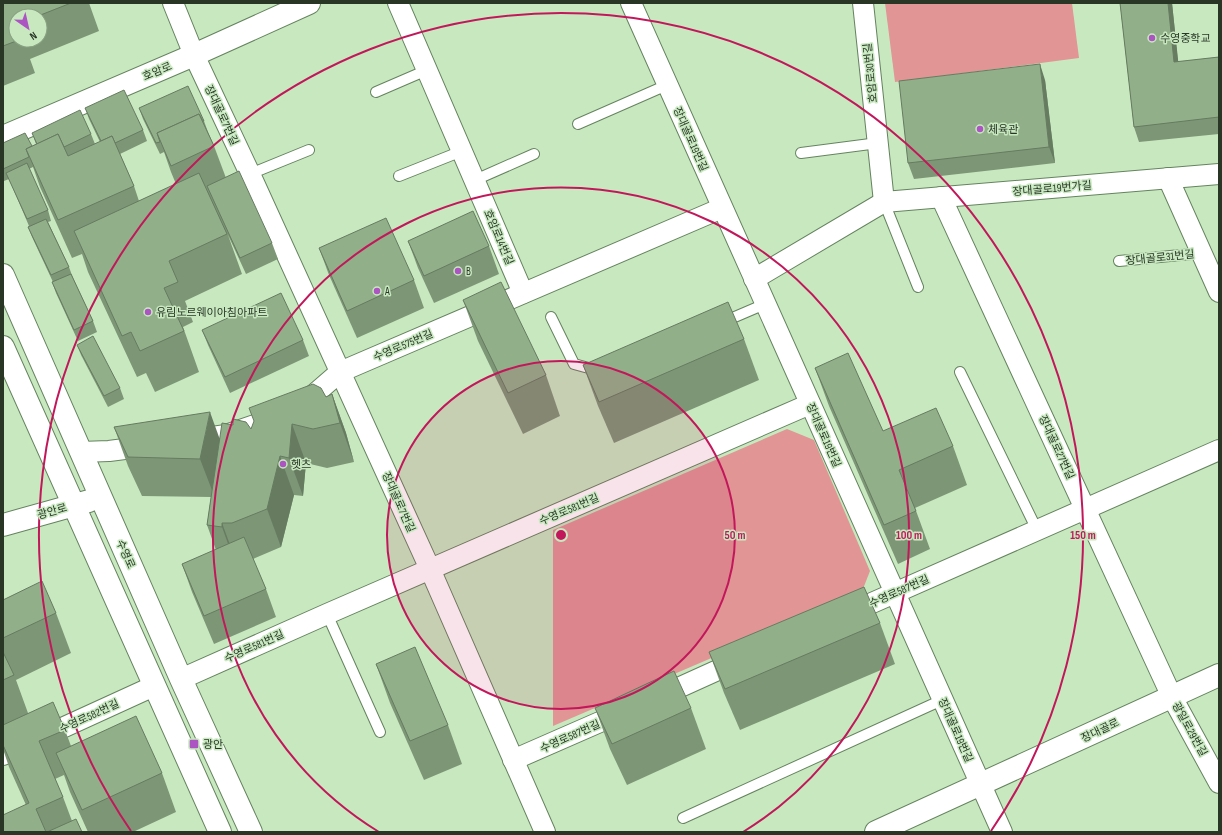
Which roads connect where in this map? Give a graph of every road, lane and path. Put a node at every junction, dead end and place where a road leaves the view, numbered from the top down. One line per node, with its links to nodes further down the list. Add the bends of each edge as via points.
1 (173, 3): 6 (street, 장대골로7번길)
2 (310, 3): 6 (main road, 호암로)
3 (398, 3): 7 (street, 호암로14번길)
4 (631, 3): 8 (street, 장대골로19번길)
5 (863, 3): 12 (street, 호암로30번길)
6 (194, 55): 11 (main road, 호암로); 17 (street, 장대골로7번길)
7 (427, 70): 9 (lane); 14 (street, 호암로14번길)
8 (667, 85): 10 (lane); 24 (street, 장대골로19번길)
9 (376, 92)
10 (578, 124)
11 (3, 137)
12 (878, 143): 15 (lane); 23 (street, 호암로30번길)
13 (309, 150): 17 (lane)
14 (462, 151): 19 (lane); 21 (street, 호암로14번길)
15 (801, 152)
16 (534, 154): 21 (lane)
17 (250, 174): 36 (street, 장대골로7번길)
18 (1219, 174): 20 (street, 장대골로19번가길)
19 (399, 176)
20 (1168, 178): 22 (street, 장대골로19번가길); 25 (street, 장대골로31번길)
21 (475, 180): 31 (street, 호암로14번길)
22 (941, 197): 23 (street, 장대골로19번가길); 44 (street, 장대골로27번길)
23 (884, 202): 28 (street, 장대골로19번가길); 29 (lane)
24 (722, 208): 28 (street, 장대골로19번길); 31 (street, 수영로575번길)
25 (1201, 253): 26 (lane, 장대골로31번길); 30 (street, 장대골로31번길)
26 (1119, 261)
27 (3, 275): 41 (main road, 수영로)
28 (754, 278): 32 (street, 장대골로19번길)
29 (918, 287)
30 (1219, 292)
31 (523, 293): 36 (street, 수영로575번길)
32 (765, 304): 34 (lane); 39 (street, 장대골로19번길)
33 (551, 317): 38 (lane, via 574,364)
34 (715, 326)
35 (3, 347): 43 (main road)
36 (340, 372): 41 (street, 수영로575번길, via 295,411 226,435 109,451); 47 (street, 장대골로7번길)
37 (960, 372): 46 (lane)
38 (606, 373)
39 (810, 404): 47 (street, 수영로581번길); 48 (street, 장대골로19번길)
40 (1219, 450): 44 (street, 수영로587번길)
41 (81, 452): 42 (main road, 수영로)
42 (101, 498): 43 (main road, 광안로); 53 (main road, 수영로)
43 (75, 505): 45 (main road, 광안로); 54 (main road)
44 (1085, 509): 46 (street, 수영로587번길); 55 (street, 장대골로27번길)
45 (3, 525)
46 (1037, 530): 48 (street, 수영로587번길)
47 (430, 569): 49 (street, 수영로581번길); 59 (street, 장대골로7번길)
48 (894, 593): 50 (street, 수영로587번길); 56 (street, 장대골로19번길)
49 (327, 614): 53 (street, 수영로581번길); 57 (lane)
50 (830, 621)
51 (758, 653): 59 (street, 수영로587번길)
52 (1219, 675): 55 (main road, 장대골로)
53 (181, 679): 64 (main road, 수영로)
54 (154, 686): 58 (street, 수영로582번길); 63 (main road)
55 (1172, 697): 60 (street, 광일로29번길); 61 (main road, 장대골로)
56 (942, 700): 61 (street, 장대골로19번길); 62 (lane)
57 (380, 732)
58 (3, 755)
59 (513, 760): 65 (street, 장대골로7번길)
60 (1219, 783)
61 (980, 784): 66 (main road, 장대골로); 67 (street)
62 (683, 818)
63 (220, 832)
64 (251, 832)
65 (545, 832)
66 (876, 832)
67 (1002, 832)

